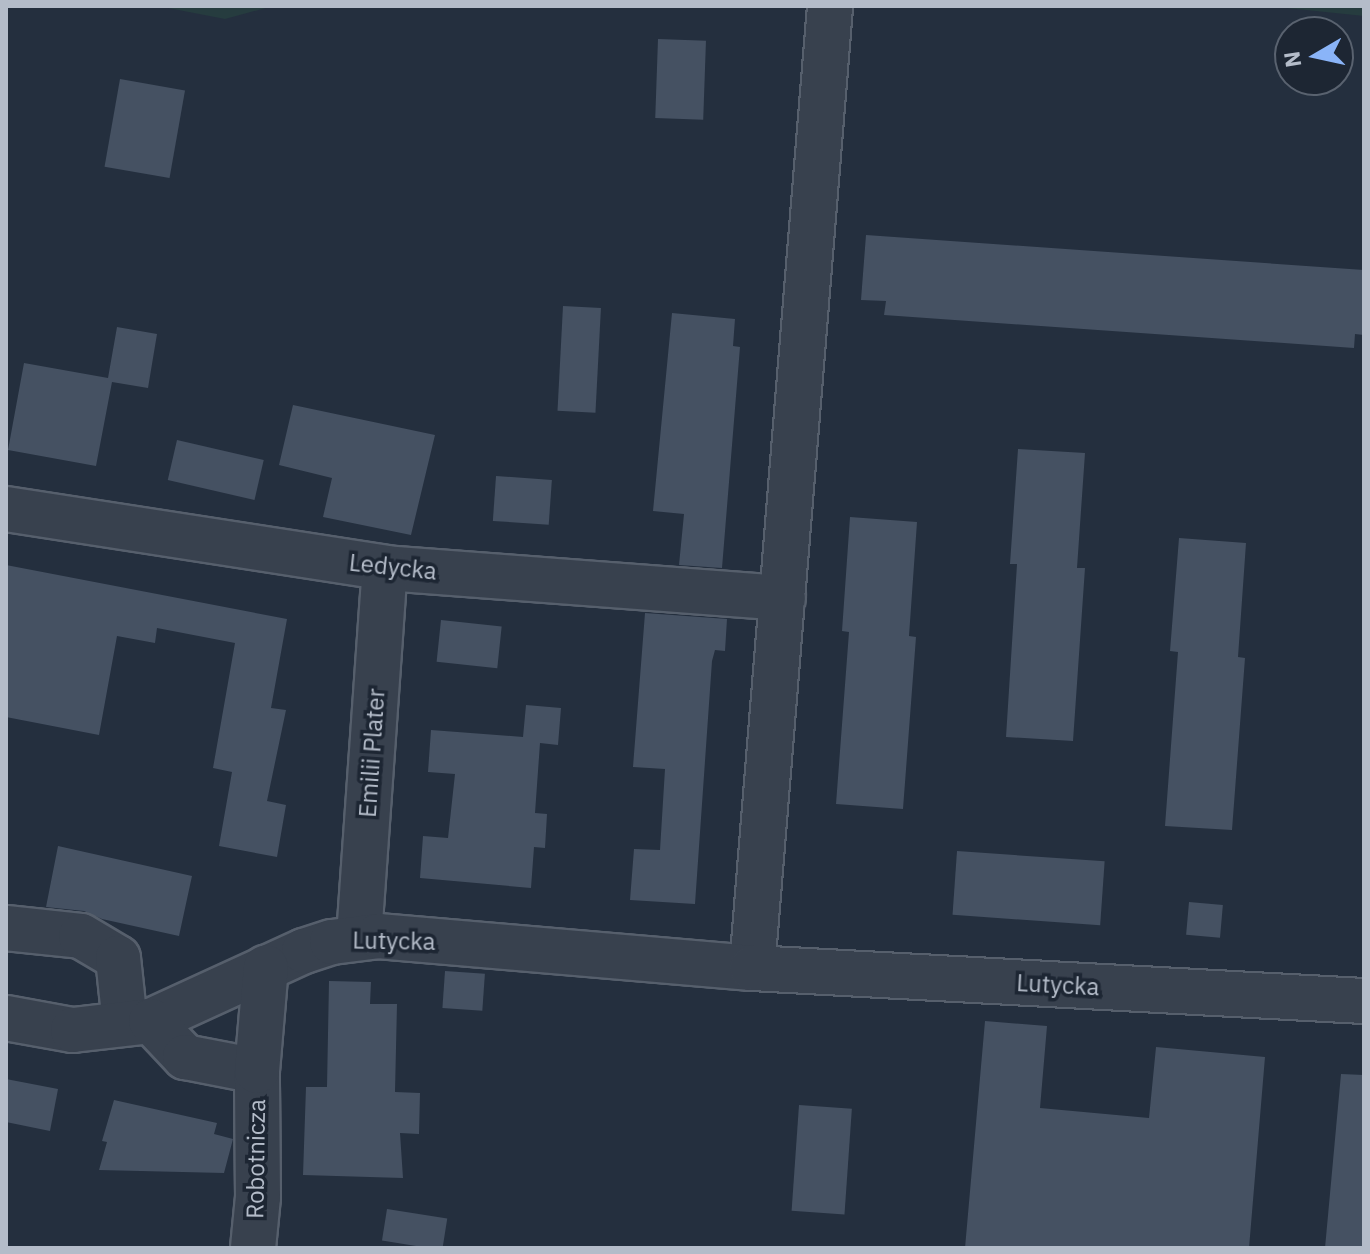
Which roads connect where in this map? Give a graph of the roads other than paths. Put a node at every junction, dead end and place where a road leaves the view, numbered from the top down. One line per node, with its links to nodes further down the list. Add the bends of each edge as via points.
1 (830, 6): 4 (street)
2 (6, 509): 3 (street, Ledycka)
3 (385, 568): 4 (street, Ledycka); 6 (street, Emilii Plater)
4 (783, 598): 8 (street)
5 (6, 928): 11 (street, via 81,936 118,958)
6 (359, 937): 7 (street, Lutycka, via 318,946); 8 (street, Lutycka)
7 (266, 967): 11 (street, Lutycka); 12 (street, Robotnicza)
8 (752, 968): 9 (street, Lutycka)
9 (1364, 1001)
10 (6, 1018): 11 (street, Lutycka, via 73,1030)
11 (138, 1022): 12 (street, Robotnicza, via 185,1057)
12 (257, 1071): 13 (street, Robotnicza)
13 (253, 1248)

